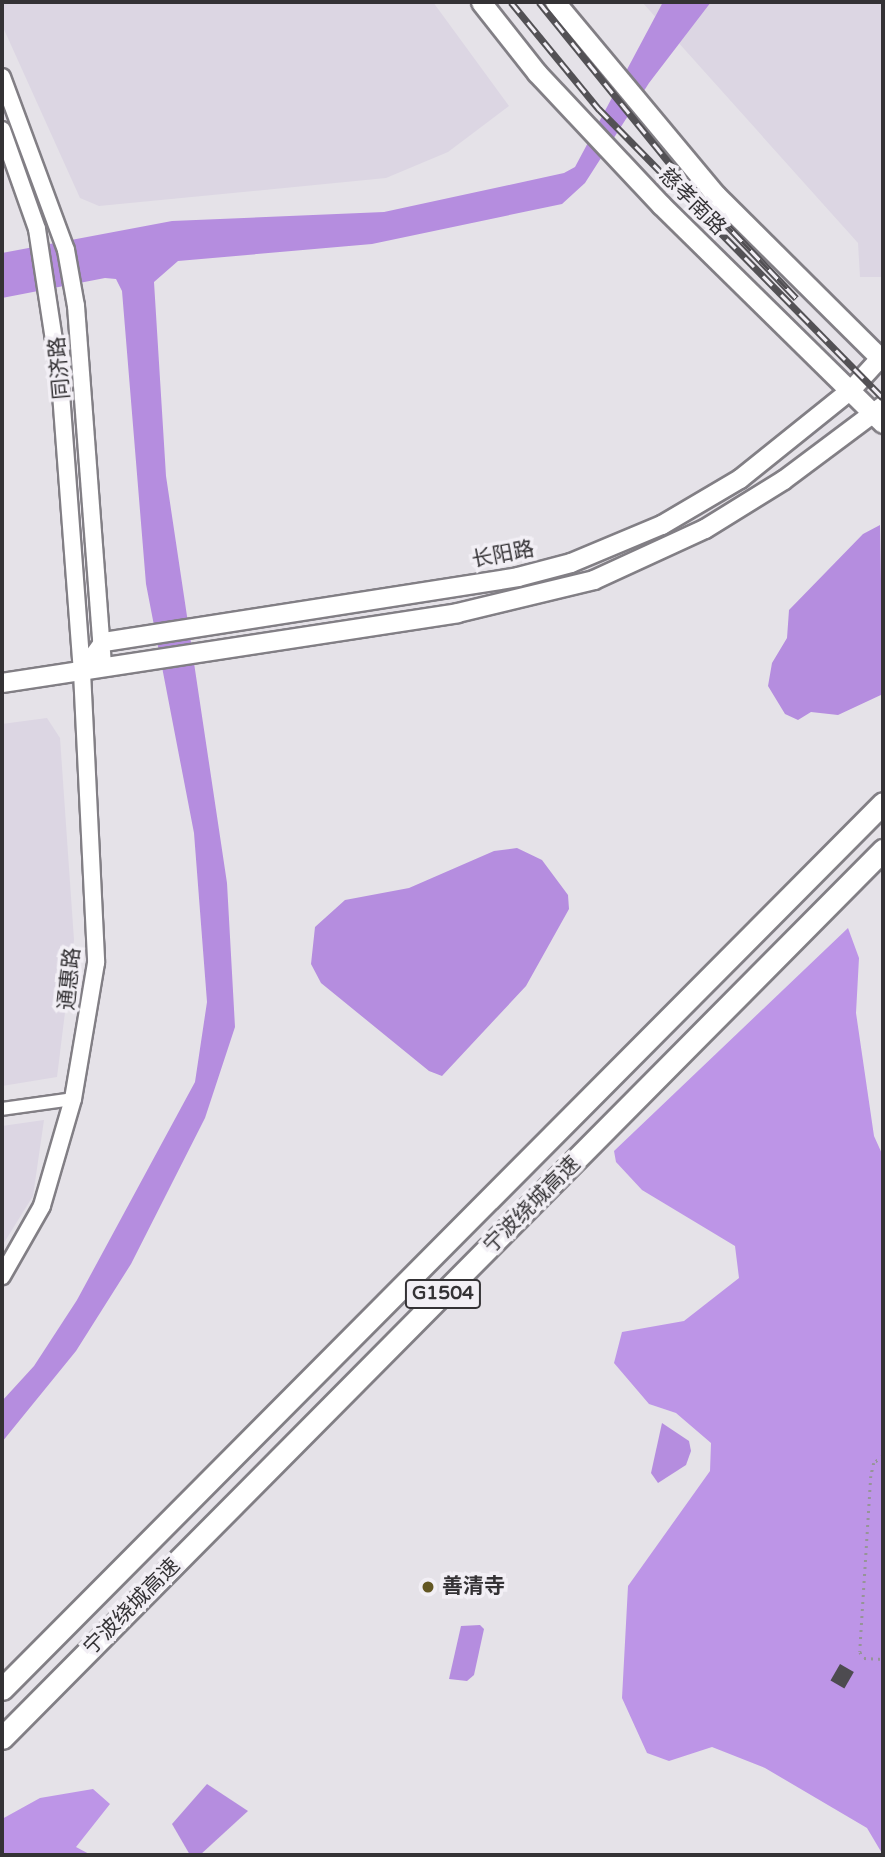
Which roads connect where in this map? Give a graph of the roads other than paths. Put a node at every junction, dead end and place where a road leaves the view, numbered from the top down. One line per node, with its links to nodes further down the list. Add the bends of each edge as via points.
1 (481, 2): 6 (main road, 慈孝南路, via 622,164)
2 (555, 2): 5 (main road, 慈孝南路, via 716,195)
3 (2, 77): 8 (street, 同济路, via 66,250)
4 (2, 130): 10 (street, 同济路, via 38,234 47,290 60,380)
5 (882, 358): 6 (main road, 长阳路)
6 (853, 388): 7 (main road, 慈孝南路); 8 (main road, 长阳路, via 740,479 662,525 571,563 518,577)
7 (880, 414): 9 (main road, via 705,529 594,580 458,613)
8 (104, 642): 9 (street, 同济路); 10 (main road)
9 (103, 668): 10 (main road)
10 (82, 671): 11 (main road); 14 (street, 通惠路, via 96,963)
11 (2, 683)
12 (883, 803): 17 (highway, 宁波绕城高速 / G1504)
13 (883, 850): 18 (highway, 宁波绕城高速 / G1504)
14 (73, 1099): 15 (street); 16 (street, 通惠路, via 42,1206)
15 (2, 1109)
16 (2, 1276)
17 (2, 1689)
18 (2, 1738)

